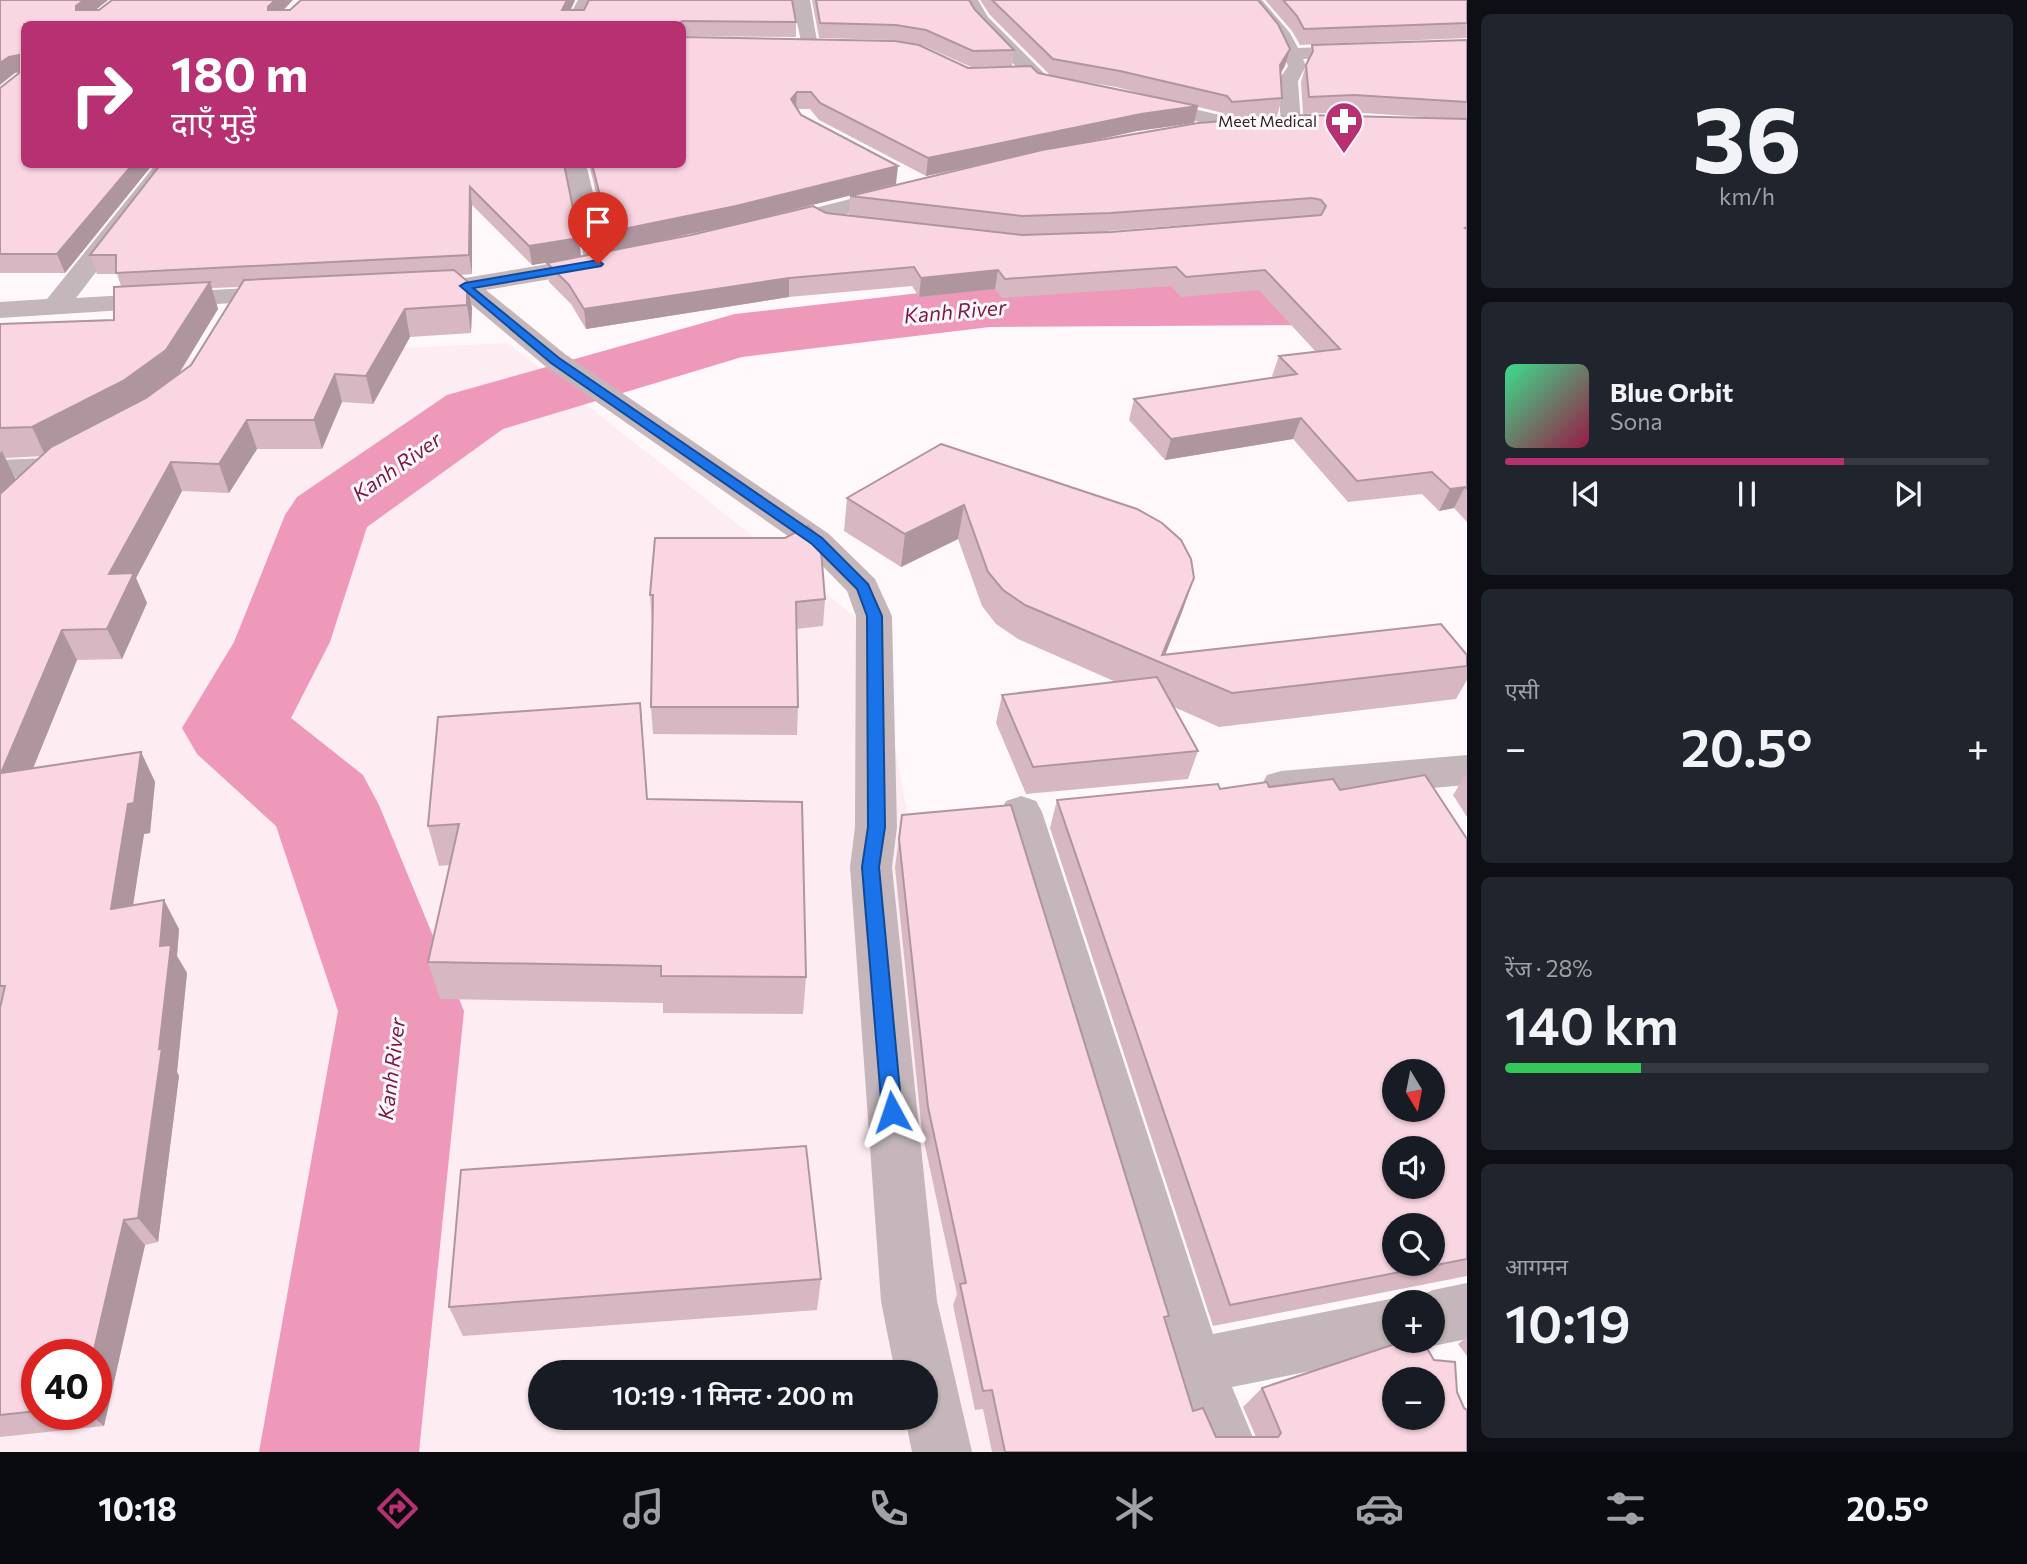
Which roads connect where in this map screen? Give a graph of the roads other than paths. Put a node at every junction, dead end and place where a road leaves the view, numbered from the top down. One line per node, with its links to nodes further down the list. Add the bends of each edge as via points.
1 (587, 0): 5 (street)
2 (801, 0): 7 (street)
3 (969, 0): 11 (street, via 981,20)
4 (1253, 0): 10 (street, via 1284,37)
5 (576, 21)
6 (786, 46): 7 (street)
7 (809, 46): 9 (street)
8 (1467, 47): 10 (street)
9 (873, 48)
10 (1291, 54): 15 (street, via 1297,66 1288,81 1303,123)
11 (1034, 74): 12 (street); 13 (street, via 1043,83)
12 (1011, 75)
13 (1092, 92)
14 (1129, 99): 15 (street)
15 (1244, 126): 16 (street)
16 (1178, 135)
17 (165, 168): 29 (street)
18 (576, 168): 24 (street)
19 (891, 170): 20 (street, via 924,187)
20 (802, 219): 21 (street); 22 (street)
21 (870, 227)
22 (752, 231)
23 (623, 258): 24 (street)
24 (598, 264): 25 (street)
25 (465, 286): 26 (street); 42 (street, via 555,360 817,541 863,587 874,616 896,825 870,867 909,1301)
26 (395, 289)
27 (312, 293): 28 (street)
28 (242, 296): 29 (street); 31 (street)
29 (55, 307): 30 (street)
30 (0, 310)
31 (222, 330)
32 (0, 468): 33 (street, via 64,461)
33 (26, 492)
34 (1467, 770): 35 (street)
35 (1414, 773): 36 (street); 37 (street)
36 (1251, 789)
37 (1437, 808)
38 (1022, 812): 43 (street)
39 (1467, 1311): 41 (street)
40 (1382, 1329): 43 (street)
41 (1445, 1331)
42 (921, 1360)
43 (1195, 1366): 46 (street)
44 (937, 1430): 45 (street)
45 (942, 1452)
46 (1229, 1452)

